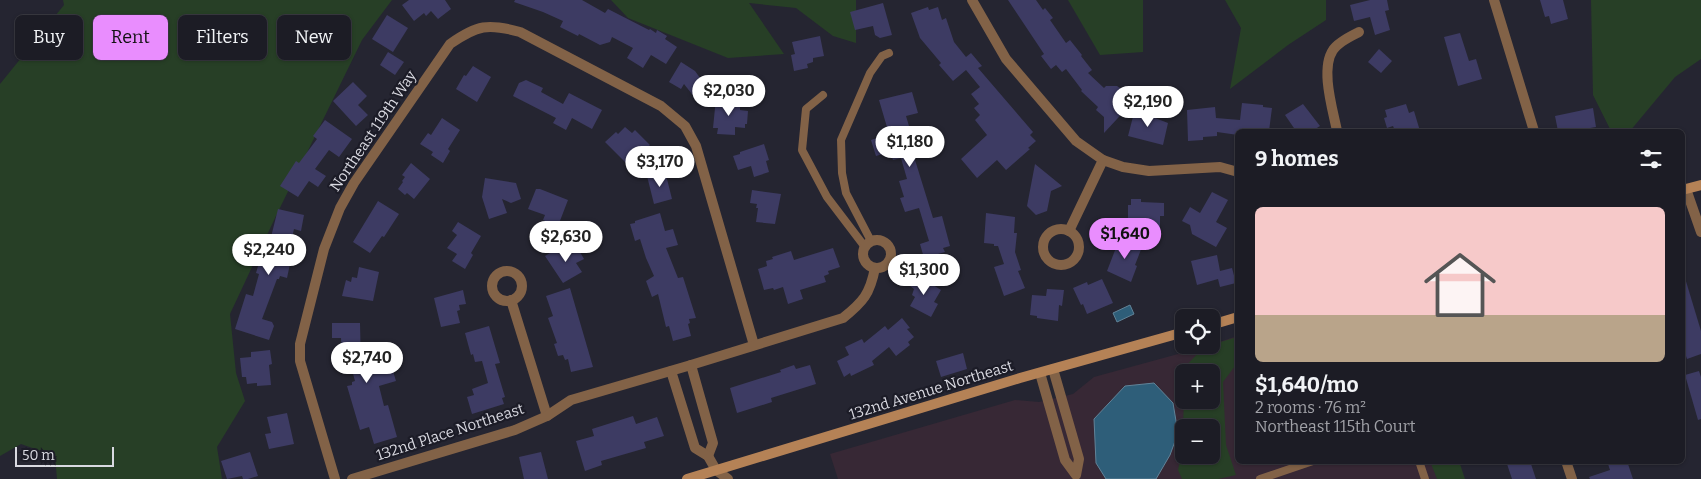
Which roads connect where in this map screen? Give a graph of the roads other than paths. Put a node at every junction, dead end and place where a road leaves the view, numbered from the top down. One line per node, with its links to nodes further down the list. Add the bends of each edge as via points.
1 (972, 0): 8 (street, via 1006,59 1076,141)
2 (1494, 0): 7 (street)
3 (1359, 32): 6 (street, via 1333,50 1327,67)
4 (889, 53): 15 (lane, via 882,56 870,73 841,140 846,193)
5 (822, 95): 15 (lane, via 806,108 802,150 827,197)
6 (1337, 129)
7 (1533, 129)
8 (1103, 160): 9 (street, via 1149,172 1220,167); 13 (street)
9 (1235, 171)
10 (1701, 185): 11 (street)
11 (1685, 189)
12 (1685, 192): 14 (street)
13 (1069, 231)
14 (1701, 232)
15 (868, 244): 16 (street, via 863,258); 16 (street, via 879,240 891,250 886,266)
16 (875, 268): 21 (street, 132nd Place Northeast, via 872,287 860,304 843,318)
17 (511, 300): 26 (street)
18 (1235, 318): 19 (street)
19 (1220, 322)
20 (1175, 335): 23 (street, 132nd Avenue Northeast)
21 (754, 345): 22 (street, 132nd Place Northeast); 33 (street, Northeast 119th Way, via 696,146 685,126 661,106 520,32 500,26 467,32 450,44 354,183 324,249 300,344 300,361)
22 (691, 365): 24 (street, 132nd Place Northeast); 27 (street, via 713,443)
23 (1053, 369): 25 (street, 132nd Avenue Northeast); 32 (street, via 1079,459)
24 (671, 370): 26 (street, 132nd Place Northeast, via 571,400); 27 (street, via 695,448)
25 (1040, 373): 31 (street, 132nd Avenue Northeast); 32 (street, via 1065,460)
26 (547, 416): 34 (street, 132nd Place Northeast, via 515,430)
27 (708, 456): 31 (street)
28 (1305, 464): 37 (lane)
29 (1420, 464): 38 (lane)
30 (1567, 464): 39 (street)
31 (716, 470): 35 (street, 132nd Avenue Northeast); 36 (street)
32 (1077, 477)
33 (335, 479)
34 (352, 479)
35 (687, 479)
36 (728, 479)
37 (1260, 479)
38 (1425, 479)
39 (1572, 479)

